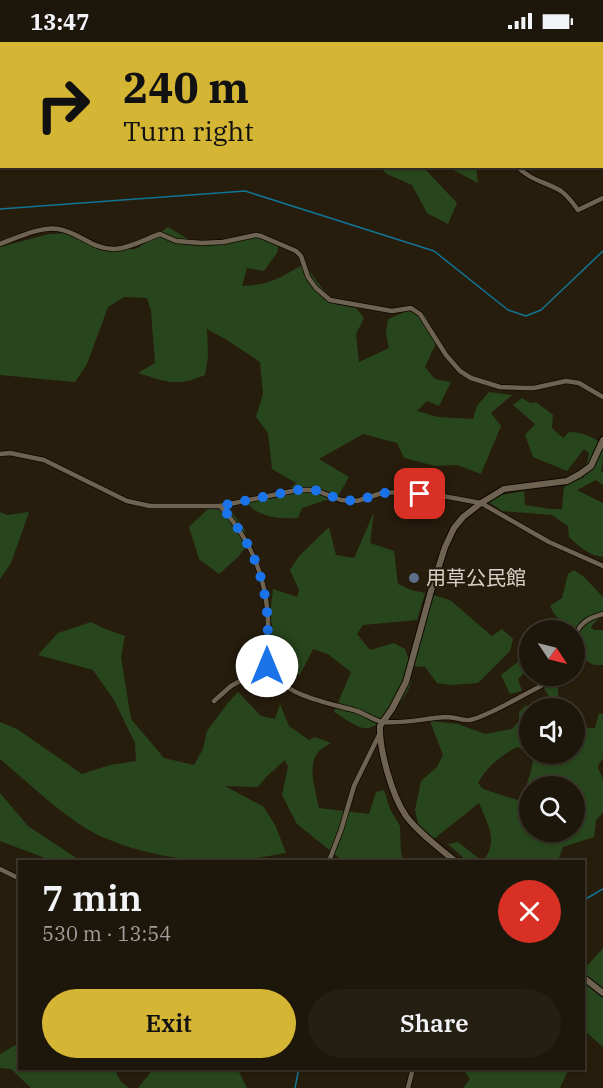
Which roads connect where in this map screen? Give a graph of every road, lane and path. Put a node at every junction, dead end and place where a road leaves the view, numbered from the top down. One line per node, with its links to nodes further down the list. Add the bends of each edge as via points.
1 (519, 168): 2 (street, via 535,181 567,195 578,210)
2 (601, 200): 3 (street)
3 (603, 207)
4 (0, 244): 5 (street, via 56,228 96,246 114,249 160,234 183,243 261,236 296,251 316,288 330,300 392,311 411,308 420,314 446,355 471,378 500,387 524,388 566,381 579,383)
5 (603, 397)
6 (603, 440): 8 (street, via 591,466 567,481 504,489)
7 (0, 454): 9 (street, via 44,460 138,504)
8 (481, 502): 9 (street, via 404,492 382,493 357,501 341,500 315,490 297,490); 10 (street, via 549,542); 16 (street, via 454,528 445,547 406,682)
9 (220, 506): 13 (street, via 237,525 265,587)
10 (603, 566)
11 (603, 615): 12 (street)
12 (585, 622)
13 (267, 666): 15 (street, via 231,686); 16 (street, via 297,693)
14 (541, 686): 16 (street, via 469,720 452,717)
15 (214, 701)
16 (381, 722): 17 (street)
17 (380, 733): 18 (street, via 354,786); 19 (street, via 393,789 405,815)
18 (328, 860)
19 (453, 860)
20 (0, 868): 21 (street)
21 (18, 878)
22 (585, 979): 23 (street)
23 (603, 993)
24 (412, 1070): 25 (street)
25 (408, 1088)

